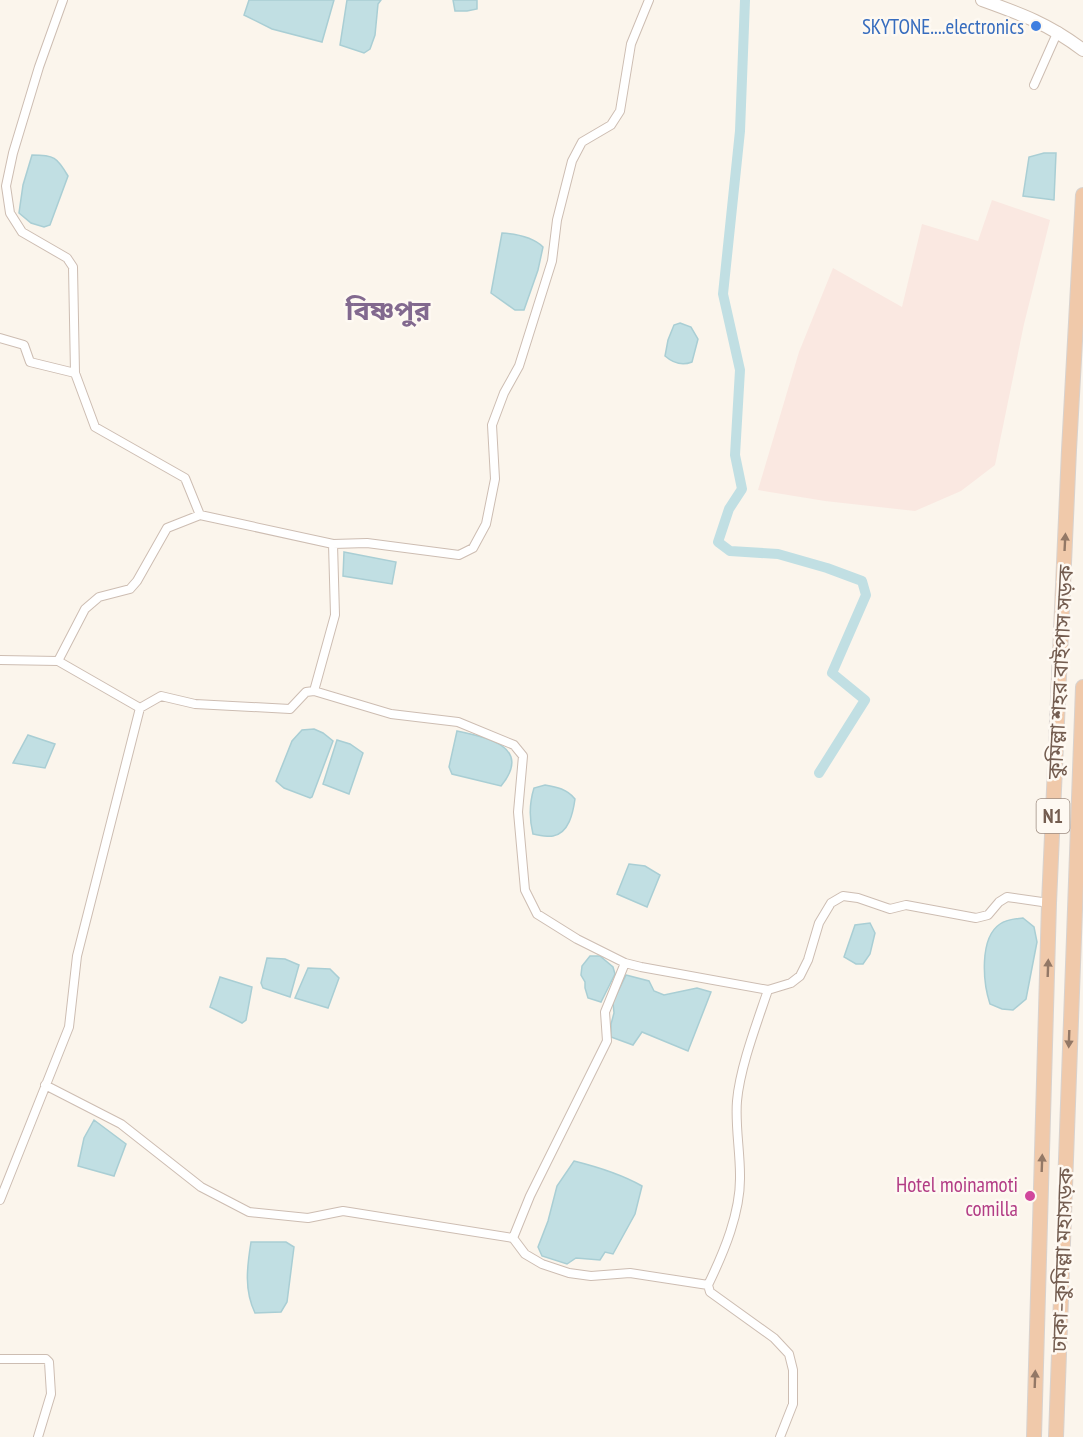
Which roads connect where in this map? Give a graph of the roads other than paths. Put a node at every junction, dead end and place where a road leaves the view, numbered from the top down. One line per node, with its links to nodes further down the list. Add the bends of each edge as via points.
1 (63, 0): 9 (street, via 39,67 6,186 10,213 22,232 67,258 73,267)
2 (649, 0): 11 (street, via 631,44 620,111 611,125 582,142 572,161 557,220 552,261 519,366 492,424 495,479 486,524 473,548 459,555 367,543)
3 (982, 0): 4 (main road)
4 (1058, 31): 5 (main road); 6 (street)
5 (1083, 50)
6 (1034, 85)
7 (1083, 195): 18 (highway, কুমিল্লা শহর বাইপাস সড়ক / N1, one-way to 7)
8 (0, 338): 9 (street, via 24,345 30,362)
9 (75, 373): 10 (street, via 95,427 185,478)
10 (200, 514): 11 (street); 13 (street, via 167,528 130,589 99,597 85,609)
11 (333, 544): 15 (street, via 335,615)
12 (0, 660): 13 (street)
13 (57, 661): 16 (street)
14 (1083, 687): 17 (highway, ঢাকা–কুমিল্লা মহাসড়ক / N1)
15 (314, 692): 16 (street, via 306,692 290,709 195,704 161,696); 19 (street, via 390,714 458,722 514,745 524,756 518,812 525,890 537,914)
16 (141, 708): 21 (street, via 77,956 69,1027)
17 (1080, 833): 29 (highway, ঢাকা–কুমিল্লা মহাসড়ক / N1, one-way to 29)
18 (1049, 903): 20 (street, via 1007,897 988,915 976,918 906,905 890,909 843,896 831,903 819,923 800,976); 28 (highway, কুমিল্লা শহর বাইপাস সড়ক / N1, one-way to 18)
19 (626, 963): 20 (street); 23 (street, via 605,1012 607,1041)
20 (768, 990): 24 (street, via 737,1099 741,1177 735,1215)
21 (45, 1084): 22 (street); 23 (street, via 121,1124 201,1187 249,1212 308,1218 343,1211)
22 (0, 1200)
23 (513, 1238): 24 (street, via 525,1254 569,1273 630,1273)
24 (708, 1285): 27 (street, via 711,1292 774,1338 789,1354 793,1404)
25 (0, 1359): 26 (street, via 49,1362 51,1394)
26 (38, 1437)
27 (780, 1437)
28 (1034, 1437)
29 (1056, 1437)

